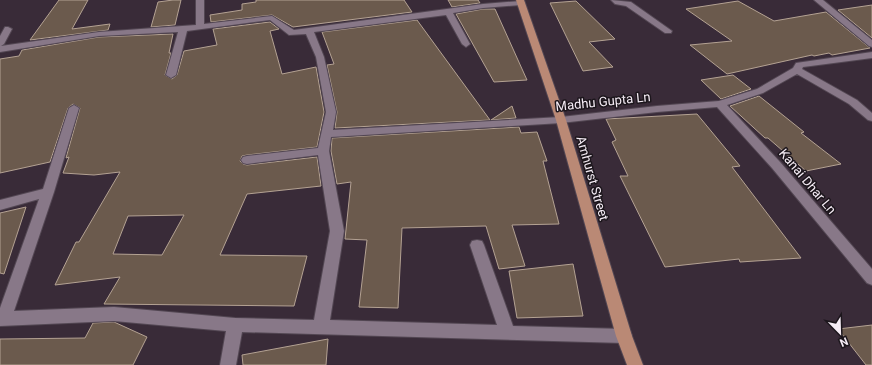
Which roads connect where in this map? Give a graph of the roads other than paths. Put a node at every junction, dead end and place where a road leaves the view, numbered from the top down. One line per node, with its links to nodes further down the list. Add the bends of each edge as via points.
1 (200, 0): 6 (street)
2 (615, 0): 10 (street, via 628,4)
3 (818, 0): 13 (street)
4 (520, 2): 5 (street); 21 (main road, Amhurst Street)
5 (448, 12): 9 (street); 12 (street)
6 (200, 27): 8 (street); 9 (street, via 272,18 292,33)
7 (8, 29): 11 (street)
8 (182, 29): 14 (street, via 99,34); 17 (street)
9 (309, 30): 22 (street, via 320,57 331,112)
10 (668, 31)
11 (0, 44)
12 (466, 44)
13 (872, 44)
14 (0, 49)
15 (872, 55): 16 (street, Madhu Gupta Ln, via 799,65)
16 (797, 70): 18 (street, Madhu Gupta Ln, via 760,91); 20 (street, via 853,102)
17 (171, 75)
18 (720, 104): 21 (street, Madhu Gupta Ln); 28 (street, Kanai Dhar Ln, via 776,165)
19 (74, 108): 25 (street)
20 (872, 118)
21 (561, 120): 22 (street, Madhu Gupta Ln); 33 (main road, Amhurst Street)
22 (327, 134): 23 (street)
23 (322, 151): 24 (street); 31 (street, via 336,231)
24 (247, 160)
25 (48, 192): 26 (street); 29 (street)
26 (0, 205)
27 (477, 245): 32 (street)
28 (872, 279)
29 (2, 319): 30 (street, via 114,314)
30 (235, 325): 31 (street); 34 (street)
31 (321, 326): 32 (street)
32 (508, 333): 33 (street)
33 (624, 336): 35 (main road, Amhurst Street)
34 (228, 365)
35 (635, 365)

